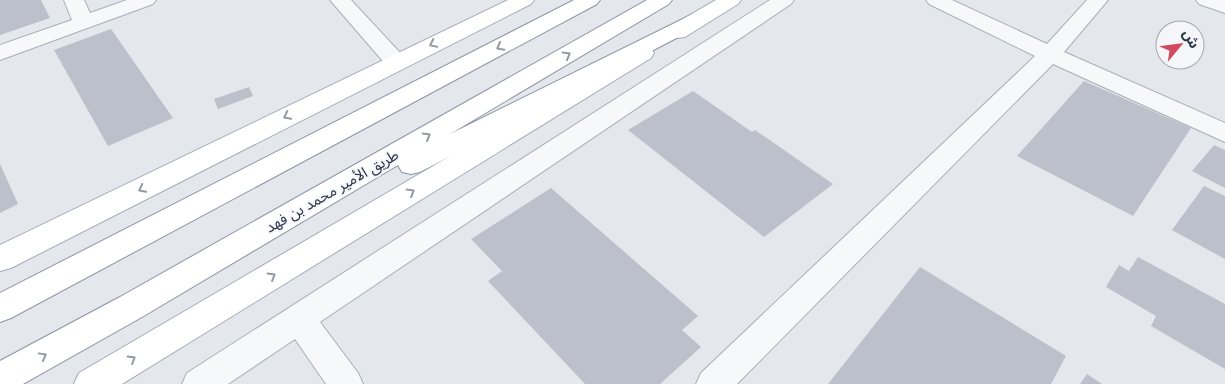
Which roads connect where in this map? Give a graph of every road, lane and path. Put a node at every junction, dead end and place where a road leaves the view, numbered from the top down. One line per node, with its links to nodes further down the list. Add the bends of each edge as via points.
1 (74, 0): 14 (street)
2 (146, 0): 14 (street)
3 (340, 0): 17 (street)
4 (524, 0): 17 (main road, one-way to 17)
5 (590, 0): 18 (main road, one-way to 18)
6 (662, 0): 22 (main road, طريق الأمير محمد بن فهد, one-way to 6)
7 (731, 0): 13 (main road)
8 (784, 0): 24 (street)
9 (936, 0): 16 (street)
10 (1098, 0): 16 (street)
11 (1206, 0): 12 (street)
12 (1225, 7)
13 (702, 17): 22 (main road); 27 (main road, one-way to 13)
14 (84, 23): 15 (street)
15 (0, 53)
16 (1050, 54): 19 (street); 26 (street)
17 (396, 62): 20 (main road, one-way to 20)
18 (395, 102): 21 (main road); 23 (main road)
19 (1225, 133)
20 (0, 259)
21 (0, 288)
22 (131, 307): 25 (main road, طريق الأمير محمد بن فهد, one-way to 22)
23 (0, 308)
24 (299, 320): 28 (street); 29 (street)
25 (0, 379)
26 (720, 382)
27 (90, 384)
28 (199, 384)
29 (346, 384)

